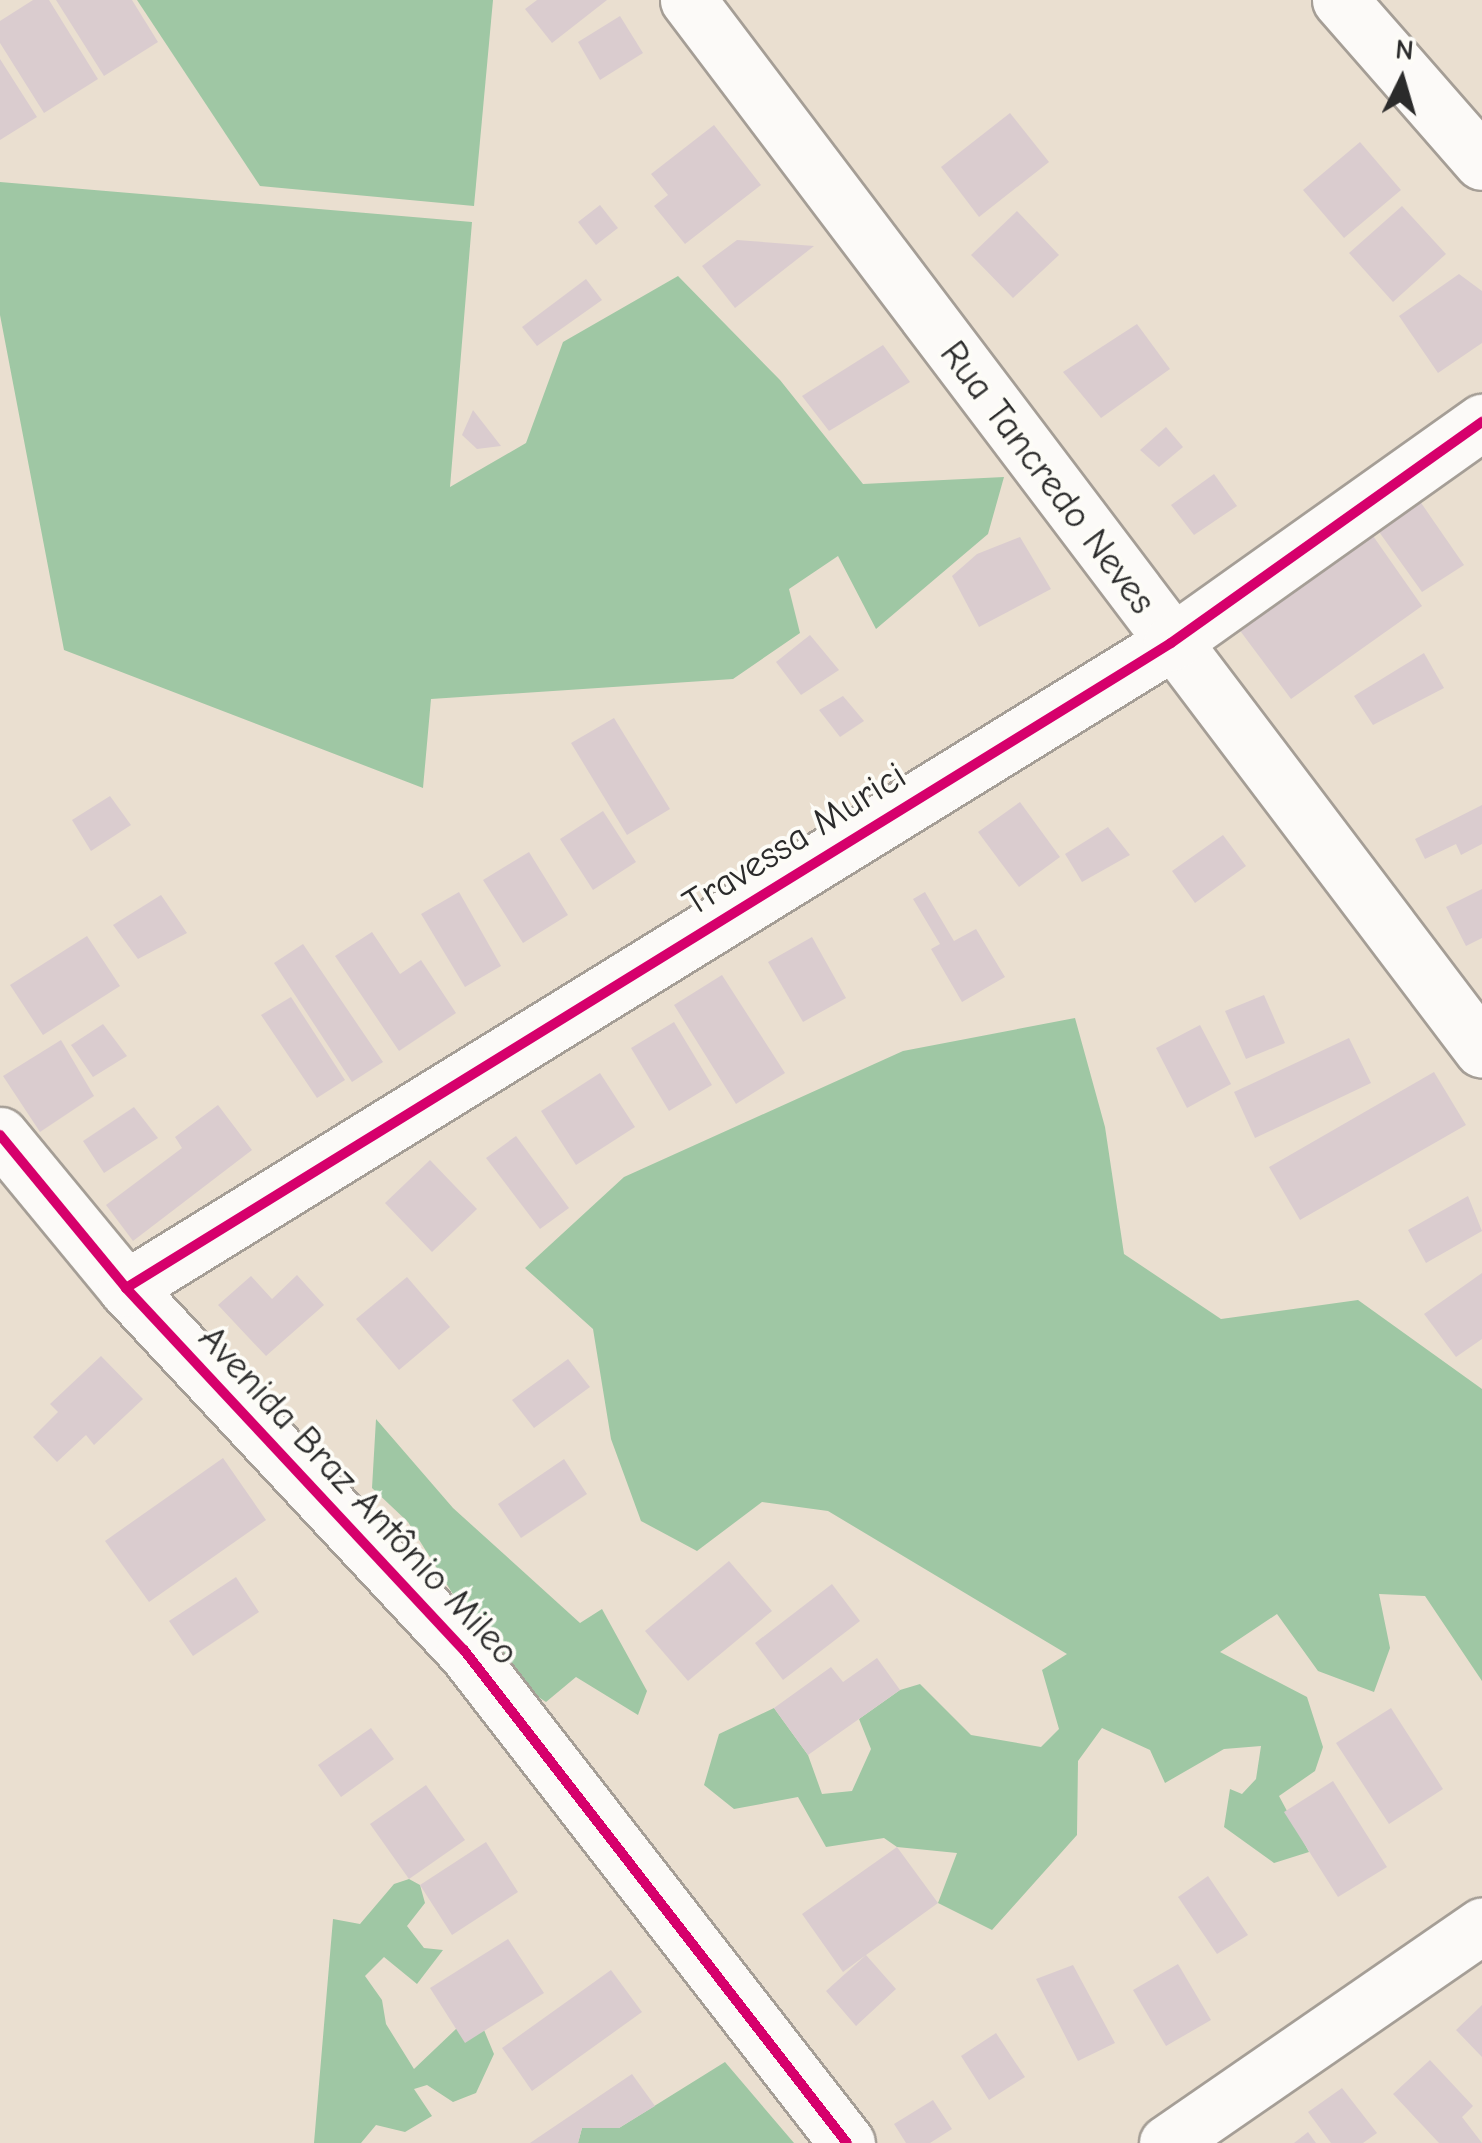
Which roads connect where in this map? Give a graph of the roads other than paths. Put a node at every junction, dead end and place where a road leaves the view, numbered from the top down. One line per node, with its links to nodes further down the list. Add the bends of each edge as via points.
1 (688, 0): 5 (street, Rua Tancredo Neves)
2 (1340, 0): 3 (street)
3 (1482, 162)
4 (1482, 422): 5 (street, Travessa Murici)
5 (1170, 643): 6 (street, Rua Tancredo Neves); 8 (street, Travessa Murici)
6 (1482, 1050)
7 (0, 1135): 8 (street, Avenida Braz Antônio Mileo)
8 (126, 1288): 10 (street, Avenida Braz Antônio Mileo, via 464,1650)
9 (1482, 1926): 11 (street)
10 (846, 2143)
11 (1167, 2143)

